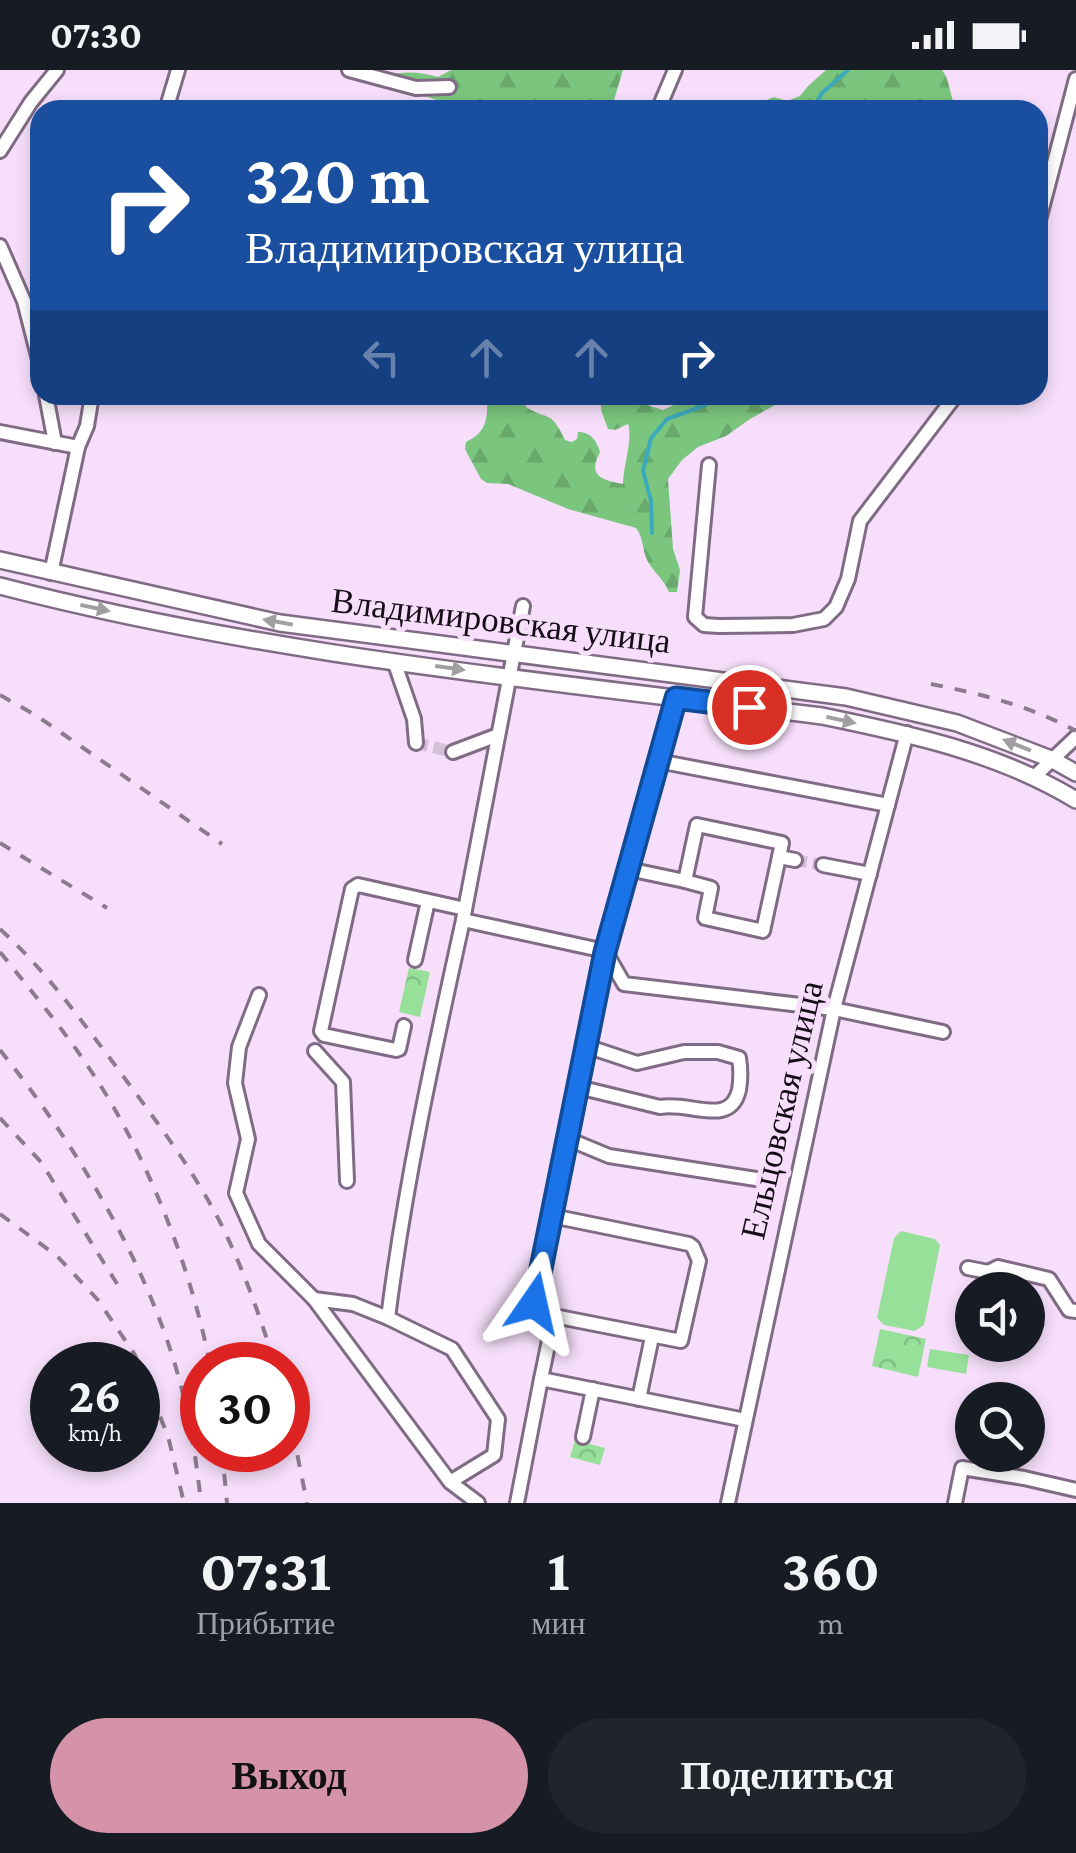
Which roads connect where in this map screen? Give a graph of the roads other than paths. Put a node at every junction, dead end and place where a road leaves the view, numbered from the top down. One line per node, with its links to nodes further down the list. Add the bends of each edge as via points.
1 (57, 70): 7 (street)
2 (178, 70): 8 (street)
3 (349, 70): 6 (street, via 416,88)
4 (674, 70): 9 (street)
5 (1076, 79): 12 (street)
6 (449, 88)
7 (33, 100)
8 (169, 100)
9 (662, 100)
10 (30, 104): 11 (street)
11 (0, 152)
12 (1048, 186)
13 (0, 246): 14 (street)
14 (30, 325)
15 (48, 405): 19 (street)
16 (90, 405): 20 (street)
17 (948, 405): 21 (street, via 860,521 848,579 824,619 718,626 694,617)
18 (0, 432): 19 (street)
19 (56, 442): 20 (street)
20 (78, 446): 23 (street)
21 (709, 465)
22 (0, 560): 23 (main road, Владимировская улица)
23 (51, 573): 26 (main road, Владимировская улица, one-way to 23, via 280,622)
24 (0, 586): 27 (main road, Владимировская улица, one-way to 27, via 274,645)
25 (523, 606): 26 (street)
26 (514, 655): 28 (street); 35 (main road, Владимировская улица, one-way to 26, via 957,723 846,698)
27 (394, 661): 28 (main road, Владимировская улица, one-way to 28); 33 (street)
28 (510, 676): 29 (main road, Владимировская улица); 31 (street)
29 (676, 698): 30 (main road, Владимировская улица, one-way to 30); 36 (street)
30 (907, 734): 38 (main road, Владимировская улица); 40 (street, Ельцовская улица)
31 (498, 736): 34 (street); 48 (street)
32 (1076, 737): 35 (street)
33 (416, 743)
34 (453, 752)
35 (1051, 759): 37 (main road, Владимировская улица); 38 (street)
36 (658, 761): 40 (street); 44 (street)
37 (1076, 772)
38 (1034, 777): 39 (main road, Владимировская улица)
39 (1076, 800)
40 (888, 805): 45 (street, Ельцовская улица)
41 (779, 857): 42 (street); 46 (street, via 782,843 697,825); 46 (street, via 763,931 705,918 712,888)
42 (795, 860)
43 (824, 865): 45 (street)
44 (628, 869): 46 (street); 49 (street)
45 (870, 874): 52 (street, Ельцовская улица)
46 (685, 881)
47 (428, 900): 48 (street); 50 (street); 53 (street, via 352,889 321,1031 396,1050)
48 (464, 914): 49 (street); 65 (street, via 421,1111)
49 (605, 952): 52 (street, via 624,984); 55 (street)
50 (415, 960)
51 (259, 995): 63 (street, via 239,1047 235,1083 248,1138 236,1193 259,1244)
52 (834, 1009): 54 (street); 71 (street, Ельцовская улица)
53 (404, 1026)
54 (943, 1032)
55 (586, 1046): 57 (street); 57 (street, via 637,1062 718,1052 739,1058 742,1075 736,1102 714,1111 660,1107)
56 (315, 1050): 60 (street, via 343,1082)
57 (578, 1087): 58 (street)
58 (568, 1139): 59 (street, via 609,1156); 61 (street)
59 (756, 1179)
60 (346, 1182)
61 (552, 1216): 66 (street, via 534,1303); 67 (street, via 693,1246 698,1261 683,1338)
62 (968, 1268): 64 (street, via 1049,1278)
63 (314, 1299): 65 (street); 73 (street)
64 (1076, 1311)
65 (388, 1318): 73 (street, via 452,1349 498,1418 494,1455)
66 (553, 1321): 67 (street); 68 (street)
67 (652, 1336): 70 (street)
68 (541, 1379): 69 (street); 76 (street)
69 (593, 1389): 70 (street); 72 (street)
70 (639, 1399): 71 (street)
71 (746, 1420): 77 (street, Ельцовская улица)
72 (582, 1437)
73 (450, 1482): 75 (street)
74 (1076, 1490): 78 (street, via 962,1468)
75 (478, 1503)
76 (517, 1503)
77 (728, 1503)
78 (955, 1503)

